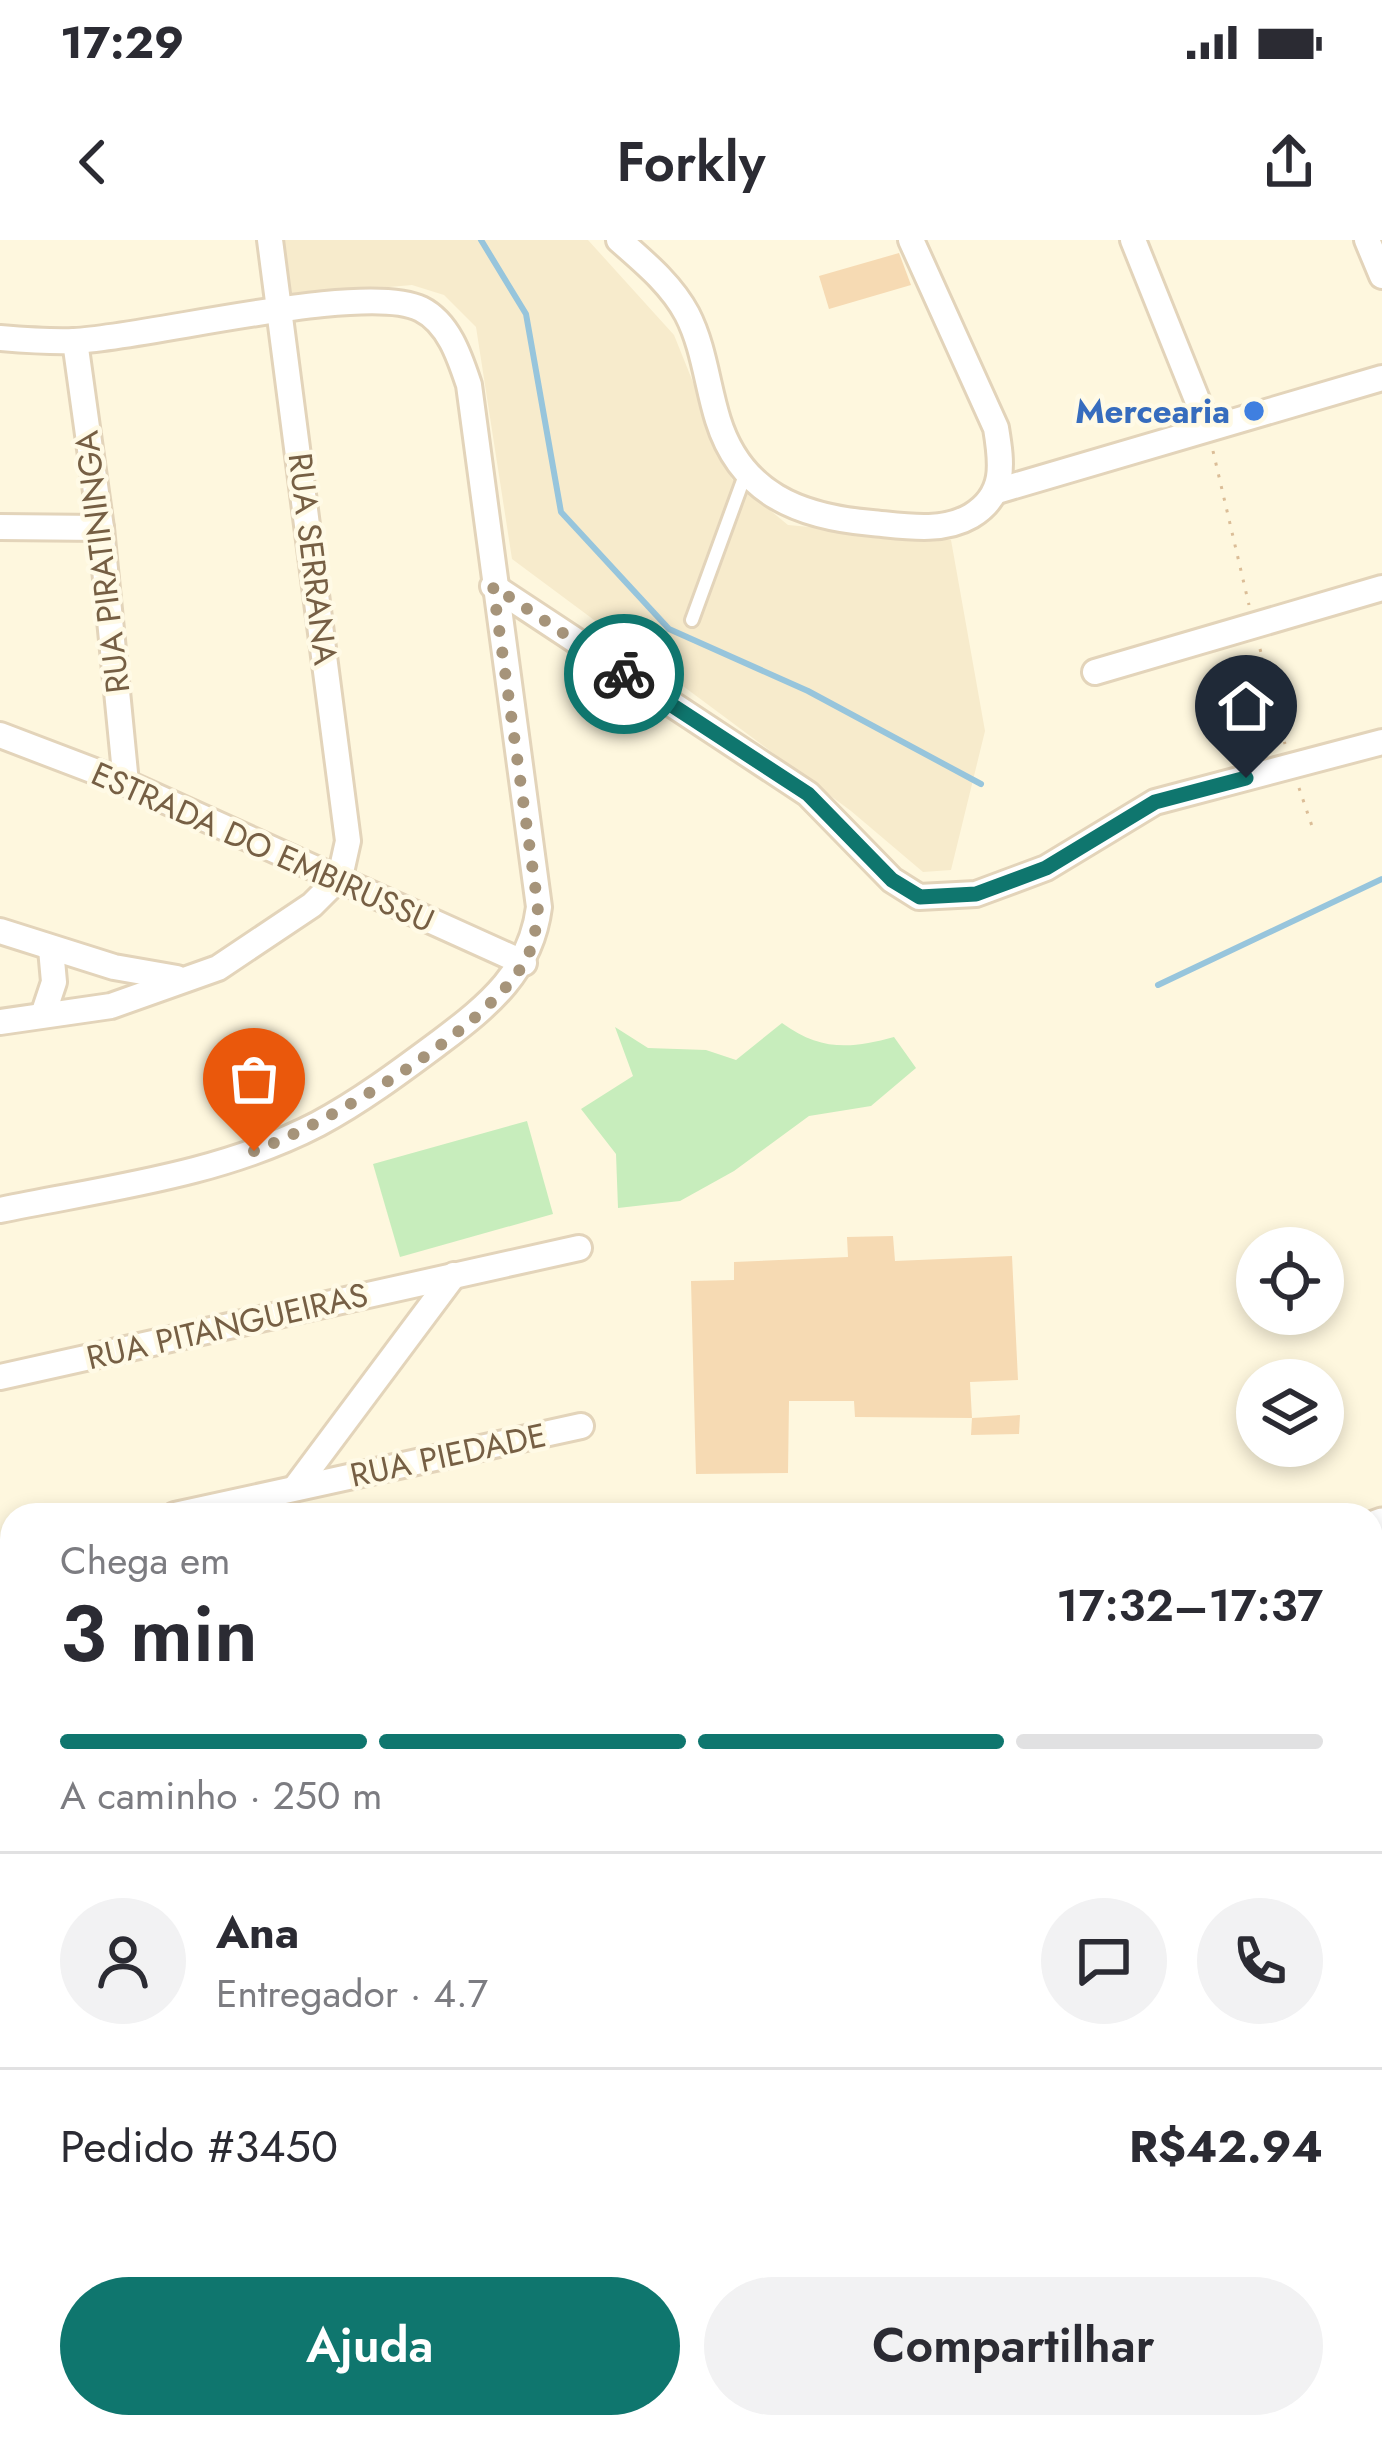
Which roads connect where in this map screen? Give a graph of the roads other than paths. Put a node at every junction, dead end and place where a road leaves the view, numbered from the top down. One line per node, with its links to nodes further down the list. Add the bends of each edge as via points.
1 (270, 240): 7 (street, RUA SERRANA)
2 (619, 240): 12 (street, via 687,314 718,422)
3 (911, 240): 13 (street, via 996,428)
4 (1133, 240): 11 (street)
5 (1366, 240): 6 (street)
6 (1382, 276)
7 (279, 311): 9 (street); 16 (street, via 395,302 423,310 441,327 469,385); 23 (street, RUA SERRANA, via 344,801 348,841)
8 (0, 338): 9 (street)
9 (75, 341): 15 (street, RUA PIRATININGA)
10 (1382, 378): 11 (street)
11 (1208, 427): 13 (street)
12 (745, 475): 13 (street, via 794,509 909,526 961,522); 18 (lane)
13 (997, 491)
14 (0, 526): 15 (street)
15 (101, 528): 22 (street, RUA PIRATININGA)
16 (493, 586): 21 (street, via 808,794 892,880 920,897 976,894 1046,868 1155,802); 26 (street, via 538,907)
17 (1382, 588): 19 (street)
18 (692, 620)
19 (1095, 672)
20 (0, 735): 22 (street, ESTRADA DO EMBIRUSSU)
21 (1382, 742)
22 (127, 783): 23 (street, ESTRADA DO EMBIRUSSU)
23 (340, 878): 26 (street, ESTRADA DO EMBIRUSSU); 28 (street, via 232,959)
24 (0, 931): 25 (street)
25 (51, 949): 27 (street); 30 (street, via 54,982)
26 (524, 963): 32 (street, via 458,1028 320,1123 188,1172)
27 (114, 967): 28 (street); 29 (street)
28 (187, 979): 29 (street)
29 (111, 1006): 30 (street)
30 (44, 1012): 31 (street)
31 (0, 1022)
32 (0, 1210)
33 (579, 1248): 34 (street, RUA PITANGUEIRAS)
34 (454, 1275): 35 (street, RUA PITANGUEIRAS); 37 (street, RUA PITANGUEIRAS)
35 (0, 1377)
36 (581, 1426): 37 (street, RUA PIEDADE)
37 (295, 1488): 38 (street, RUA PIEDADE)
38 (228, 1503)

